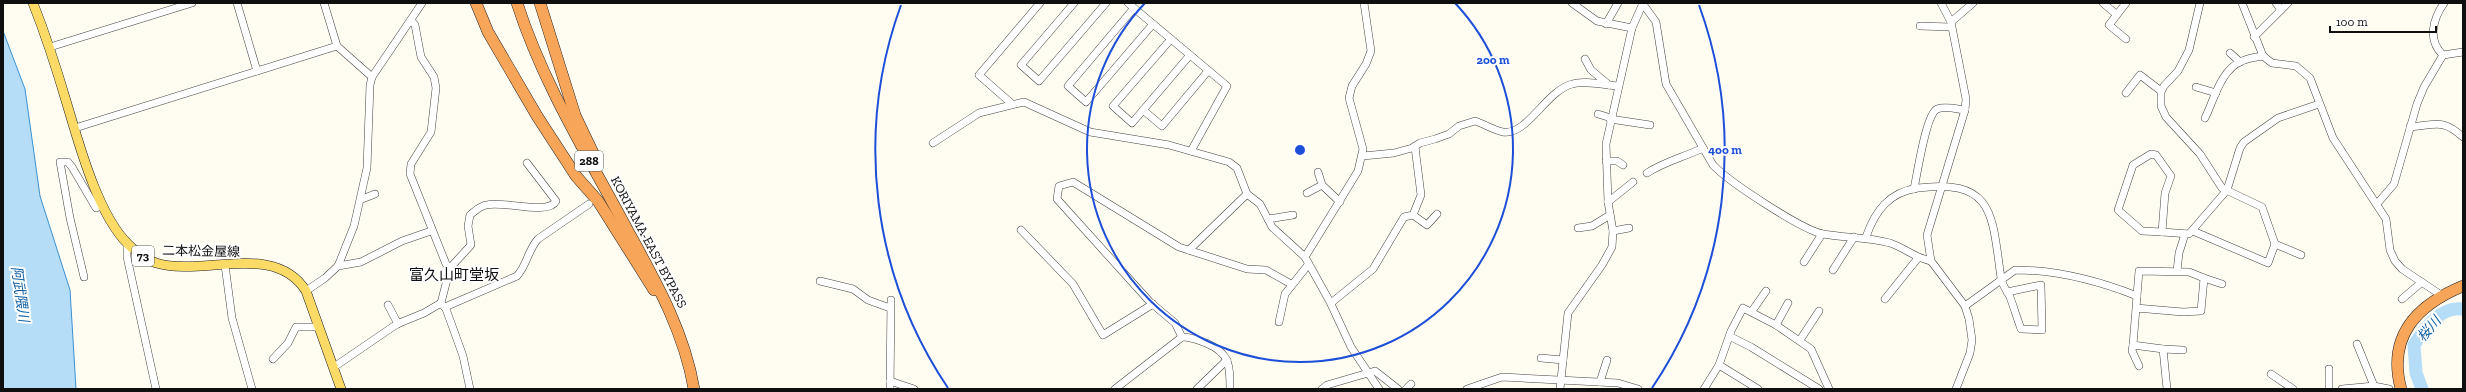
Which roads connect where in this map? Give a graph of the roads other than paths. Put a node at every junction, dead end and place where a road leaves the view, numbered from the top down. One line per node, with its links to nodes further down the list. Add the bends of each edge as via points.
1 (33, 3): 39 (main road, 二本松金屋線 / 73)
2 (192, 3): 39 (street)
3 (237, 3): 47 (street)
4 (324, 3): 38 (street)
5 (422, 3): 29 (street)
6 (476, 3): 148 (highway, via 488,32 556,147 598,201)
7 (517, 3): 132 (highway, KORIYAMA-EAST BYPASS / 288, via 529,41 563,112)
8 (540, 3): 132 (highway, via 575,115 646,251)
9 (1040, 3): 56 (street, via 979,74)
10 (1074, 3): 11 (street, via 1021,65 1039,80)
11 (1106, 3)
12 (1128, 3): 26 (street)
13 (1364, 3): 71 (street, via 1371,51 1352,86 1349,98 1361,138)
14 (1572, 3): 31 (street, via 1596,21)
15 (1618, 3): 31 (street)
16 (1941, 3): 32 (street)
17 (1973, 3): 32 (street)
18 (2103, 3): 28 (street)
19 (2126, 3): 28 (street)
20 (2200, 3): 53 (street, via 2189,50 2178,71)
21 (2242, 3): 35 (street)
22 (2276, 3): 27 (street)
23 (2288, 3): 27 (street)
24 (2444, 3): 43 (street, via 2435,17 2433,29 2435,45)
25 (1643, 4): 34 (street); 69 (street, via 1656,22 1666,84)
26 (1134, 8): 30 (street); 30 (street, via 1068,86 1086,102)
27 (2282, 10): 35 (street)
28 (2116, 14): 37 (street, via 2109,25)
29 (411, 20): 49 (street); 99 (street, via 415,25 418,51 434,77 436,88 431,132 409,170)
30 (1153, 24): 36 (street)
31 (1606, 24): 34 (street)
32 (1951, 24): 33 (street); 59 (street, via 1965,88)
33 (1920, 26)
34 (1632, 28): 51 (street)
35 (2254, 37): 44 (street)
36 (1171, 39): 42 (street); 58 (street, via 1113,106 1132,123)
37 (2126, 39)
38 (337, 46): 47 (street); 49 (street)
39 (50, 47): 65 (main road, 二本松金屋線 / 73)
40 (2463, 52): 43 (street)
41 (2230, 53): 46 (street)
42 (1190, 55): 48 (street); 58 (street)
43 (2442, 55): 64 (street, via 2424,87)
44 (2263, 56): 46 (street); 57 (street, via 2272,63 2290,64 2306,73 2313,83)
45 (1585, 60): 50 (street, via 1591,70)
46 (2240, 62): 55 (street, via 2228,71)
47 (257, 71): 65 (street)
48 (1208, 71): 58 (street, via 1162,126); 70 (street, via 1227,86)
49 (372, 77): 85 (street, via 368,92 367,156)
50 (1609, 85): 51 (street); 68 (street, via 1572,83 1548,98 1532,118 1510,132 1503,132 1475,121 1459,126 1449,134 1420,142)
51 (1618, 86): 62 (street)
52 (2196, 87): 55 (street)
53 (2162, 91): 54 (street, via 2140,75); 81 (street, via 2161,106 2166,117 2193,145 2222,188)
54 (2126, 93)
55 (2216, 93): 61 (street)
56 (1012, 104): 67 (street, via 979,113); 70 (street, via 1029,102 1051,116 1090,132 1149,140)
57 (2319, 104): 81 (street, via 2278,118 2244,142); 89 (street, via 2343,156)
58 (1143, 110)
59 (1965, 110): 79 (street); 80 (street, via 1941,108 1933,113 1924,133 1925,145 1919,159)
60 (1598, 114): 62 (street)
61 (2205, 118)
62 (1610, 119): 63 (street); 72 (street)
63 (1650, 125)
64 (2410, 127): 66 (street, via 2449,125); 89 (street, via 2394,184)
65 (75, 128): 90 (main road, 二本松金屋線 / 73, via 89,173)
66 (2463, 137)
67 (933, 143)
68 (1415, 147): 71 (street, via 1394,153); 93 (street, via 1422,195)
69 (1703, 148): 76 (street, via 1676,161 1658,165); 103 (street, via 1723,176)
70 (1191, 151): 84 (street, via 1229,162 1236,168)
71 (1363, 156): 86 (street, via 1358,171)
72 (1606, 161): 74 (street, via 1617,161); 87 (street)
73 (527, 163): 118 (street, via 556,201 554,204 547,208 495,203 484,205 470,215 468,226 471,245)
74 (1623, 165)
75 (1318, 172): 78 (street)
76 (1647, 173)
77 (1633, 182): 87 (street)
78 (1322, 185): 82 (street); 86 (street)
79 (1942, 185): 80 (street); 113 (street, via 1927,235); 123 (street, via 1974,194 1985,202 1992,223)
80 (1914, 189): 106 (street, via 1895,194 1874,217)
81 (2227, 190): 101 (street); 108 (street, via 2262,207)
82 (1307, 193)
83 (375, 194): 85 (street)
84 (1247, 194): 95 (street, via 1260,204); 109 (street)
85 (362, 199): 117 (street)
86 (1340, 202): 111 (street)
87 (1608, 202): 94 (street)
88 (589, 204): 142 (street, via 538,239 517,276)
89 (2377, 204): 125 (street, via 2386,219 2390,250 2395,261 2402,269)
90 (103, 205): 107 (main road, 二本松金屋線 / 73); 121 (street, via 96,208 72,167 68,162 60,162)
91 (1437, 214): 93 (street, via 1427,225)
92 (1293, 215): 95 (street)
93 (1413, 215): 138 (street, via 1404,217 1373,269)
94 (1610, 216): 96 (street, via 1592,226); 100 (street)
95 (1268, 219): 111 (street, via 1272,227)
96 (1578, 228)
97 (1629, 228): 100 (street)
98 (1021, 230): 140 (street, via 1073,284 1103,335)
99 (431, 231): 117 (street, via 402,241 362,262); 118 (street)
100 (1613, 231): 163 (street, via 1609,256 1568,313)
101 (2193, 231): 104 (street); 108 (street, via 2268,263)
102 (2162, 232): 102 (street, via 2165,193 2172,176 2156,155 2151,154 2133,165 2118,210 2142,232); 104 (street)
103 (1822, 234): 105 (street); 114 (street)
104 (2185, 234): 120 (street)
105 (1854, 237): 106 (street); 119 (street)
106 (1866, 237): 112 (street, via 1891,244)
107 (127, 243): 115 (main road, 二本松金屋線 / 73, via 143,257 161,264); 175 (street, via 127,257)
108 (2275, 244): 110 (street)
109 (1189, 250): 126 (street, via 1247,269 1266,270); 140 (street, via 1162,239 1085,187 1073,182 1059,186 1057,199)
110 (2301, 255)
111 (1305, 257): 116 (street)
112 (1918, 258): 113 (street); 135 (street)
113 (1931, 261): 143 (street)
114 (1804, 262)
115 (224, 264): 129 (main road, 二本松金屋線 / 73, via 275,266 294,276); 176 (street, via 234,324)
116 (1308, 265): 126 (street); 138 (street)
117 (338, 266): 129 (street)
118 (450, 268): 142 (street)
119 (1833, 270)
120 (2177, 271): 122 (street, via 2194,273); 134 (street, via 2139,271)
121 (84, 277)
122 (2204, 278): 127 (street); 145 (street, via 2201,311)
123 (2001, 280): 131 (street); 134 (street, via 2014,270 2030,270 2113,287); 143 (street)
124 (820, 281): 144 (street, via 853,289 868,300)
125 (2422, 282): 133 (street); 136 (street)
126 (1291, 284): 149 (street, via 1285,294)
127 (2222, 284)
128 (2463, 286): 133 (highway)
129 (306, 291): 152 (main road, 二本松金屋線 / 73)
130 (1766, 291): 147 (street)
131 (2007, 292): 131 (street, via 2021,329 2042,330 2041,286)
132 (663, 293): 148 (highway, KORIYAMA-EAST BYPASS / 288)
133 (2441, 295): 200 (highway, via 2419,312 2402,340 2396,363)
134 (2137, 296): 145 (street)
135 (1884, 299)
136 (2402, 299)
137 (891, 300): 144 (street)
138 (1331, 303): 169 (street, via 1351,347)
139 (1788, 303): 151 (street)
140 (1152, 304): 153 (street, via 1175,322)
141 (388, 305): 150 (street)
142 (443, 305): 150 (street); 178 (street, via 463,356)
143 (1965, 306): 194 (street, via 1972,340 1970,353)
144 (890, 308): 171 (street)
145 (2136, 308): 157 (street)
146 (1819, 311): 155 (street)
147 (1752, 312): 151 (street); 154 (street, via 1743,308 1731,331)
148 (672, 315): 179 (highway, KORIYAMA-EAST BYPASS / 288, via 687,357)
149 (1279, 322)
150 (398, 324): 167 (street)
151 (1776, 325): 155 (street)
152 (319, 327): 161 (street, via 296,327 288,343); 167 (main road, 二本松金屋線 / 73)
153 (1182, 337): 162 (street, via 1197,339 1220,350); 182 (street)
154 (1731, 337): 165 (street); 192 (street)
155 (1800, 340): 193 (street, via 1811,349)
156 (2357, 344): 174 (street)
157 (2133, 345): 158 (street); 166 (street, via 2132,351)
158 (2164, 349): 159 (street); 195 (street)
159 (2183, 350)
160 (1540, 358): 163 (street)
161 (273, 359)
162 (1227, 360): 183 (street); 184 (street)
163 (1562, 360): 173 (street)
164 (1607, 360): 172 (street)
165 (1719, 365): 190 (street); 191 (street)
166 (2138, 366)
167 (334, 367): 177 (main road, 二本松金屋線 / 73)
168 (2329, 369): 197 (street)
169 (1368, 373): 185 (street, via 1327,385); 186 (street); 187 (street, via 1375,370 1381,373)
170 (2270, 374): 196 (street)
171 (890, 381): 180 (street); 181 (street)
172 (1600, 382): 173 (street); 189 (street, via 1618,383)
173 (1560, 385): 188 (street, via 1502,377)
174 (2374, 386): 198 (street); 199 (street)
175 (156, 389)
176 (252, 389)
177 (341, 389)
178 (470, 389)
179 (694, 389)
180 (890, 389)
181 (914, 389)
182 (1115, 389)
183 (1197, 389)
184 (1230, 389)
185 (1322, 389)
186 (1379, 389)
187 (1398, 389)
188 (1466, 389)
189 (1638, 389)
190 (1704, 389)
191 (1758, 389)
192 (1819, 389)
193 (1829, 389)
194 (1956, 389)
195 (2167, 389)
196 (2293, 389)
197 (2329, 389)
198 (2342, 389)
199 (2389, 389)
200 (2401, 389)

